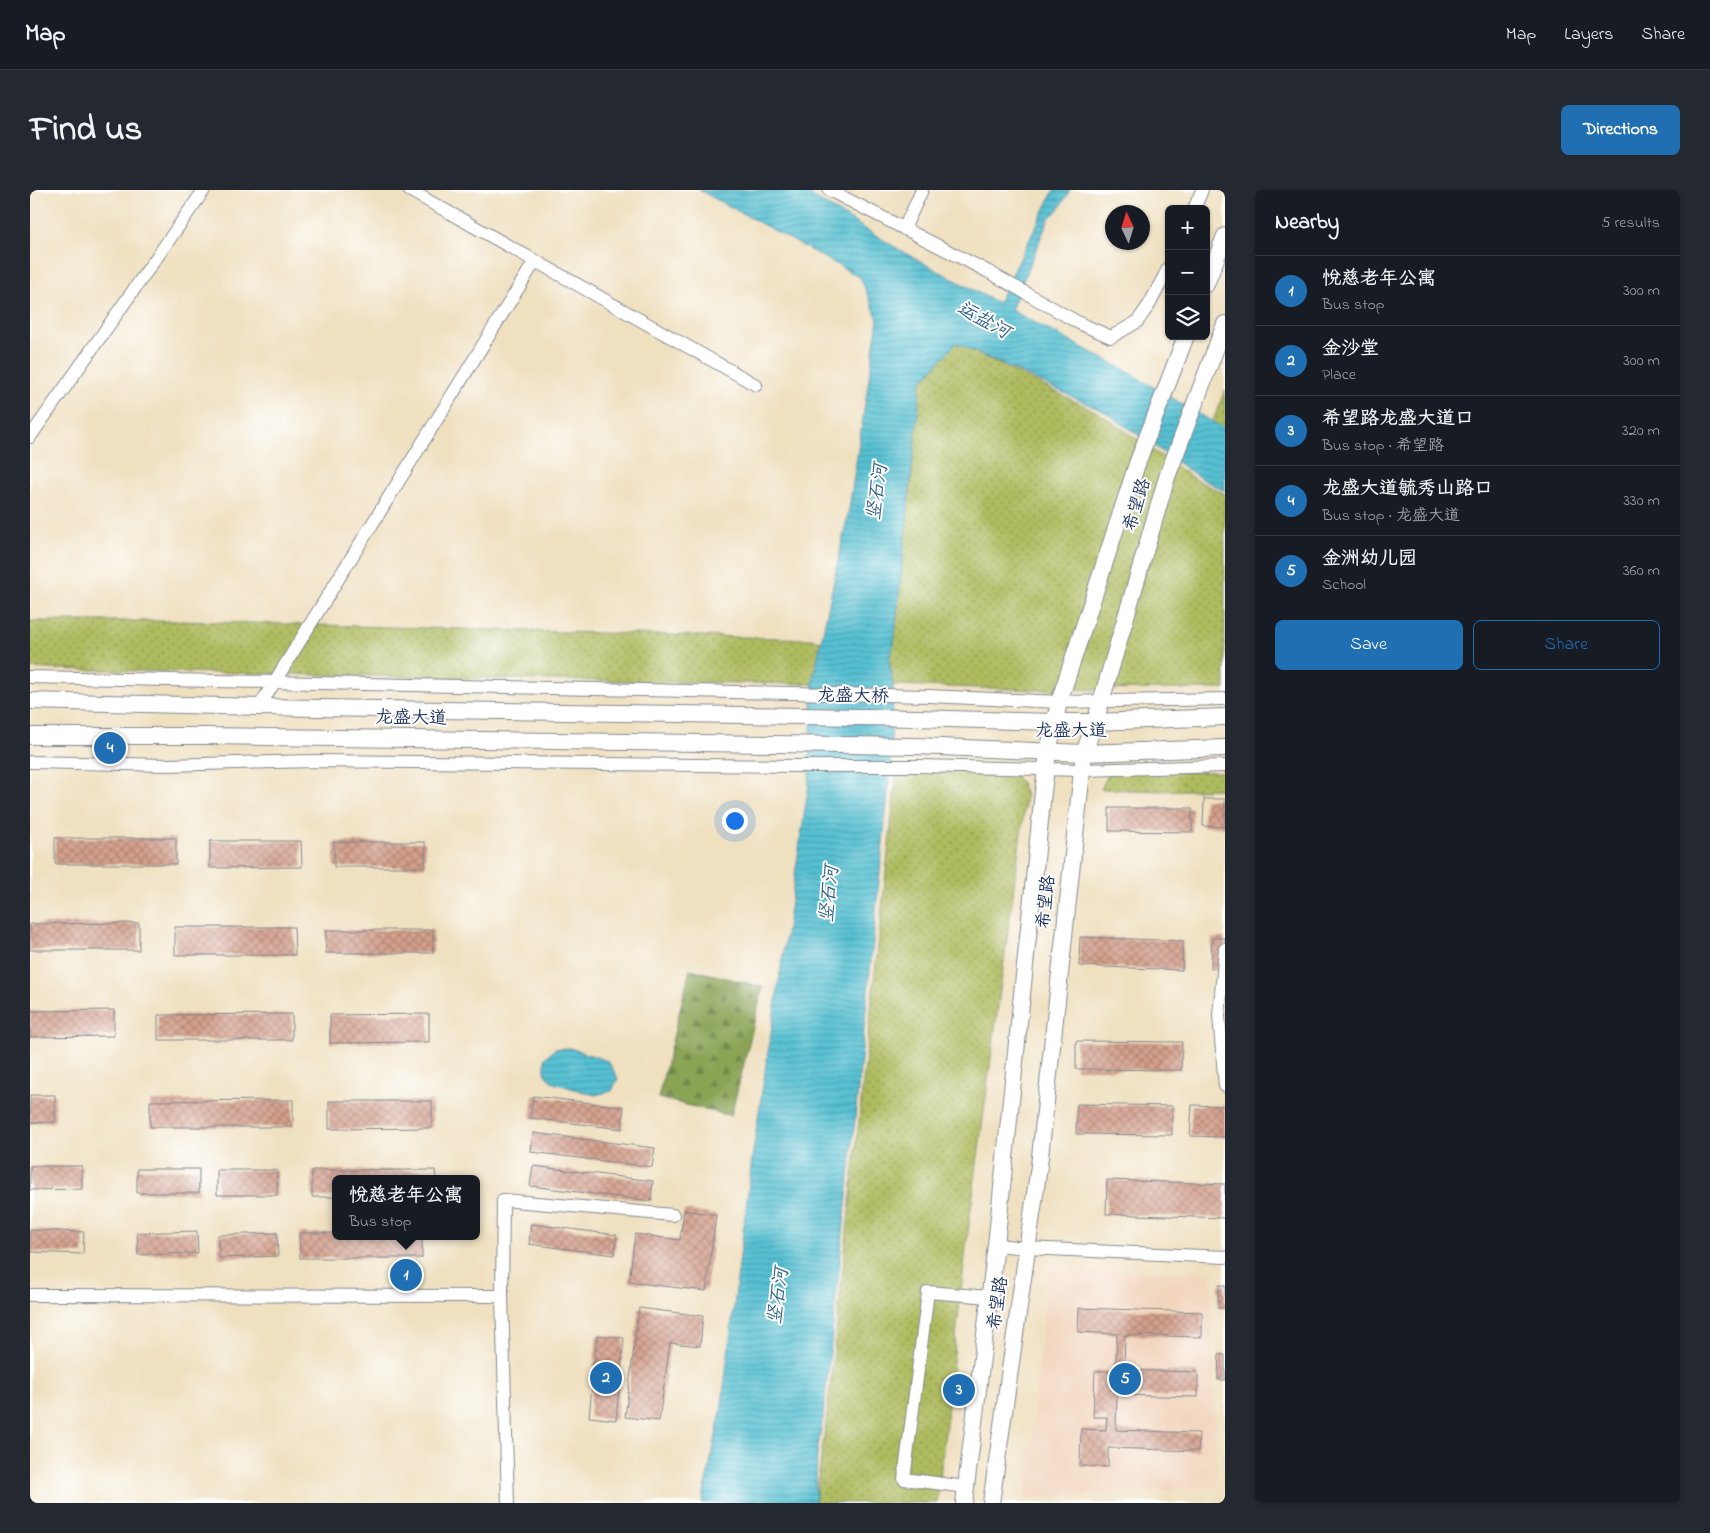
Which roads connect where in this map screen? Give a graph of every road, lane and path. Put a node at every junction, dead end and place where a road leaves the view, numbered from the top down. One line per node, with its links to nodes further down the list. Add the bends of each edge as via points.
1 (204, 190): 15 (street)
2 (409, 190): 9 (street)
3 (829, 190): 7 (street)
4 (922, 190): 7 (street)
5 (1202, 190): 6 (street)
6 (1196, 205)
7 (904, 229): 11 (street, via 1111,337 1137,322)
8 (1225, 236): 10 (main road)
9 (536, 261): 14 (street); 21 (street)
10 (1210, 274)
11 (1165, 275)
12 (1225, 324): 19 (main road, 希望路, via 1167,477)
13 (1184, 340): 20 (main road, 希望路, via 1138,461)
14 (756, 385)
15 (30, 437)
16 (30, 677): 20 (street, via 929,696)
17 (1225, 699): 19 (street)
18 (30, 701): 21 (main road, 龙盛大道)
19 (1100, 701): 20 (street); 26 (main road, 希望路)
20 (1059, 702): 25 (main road, 希望路)
21 (259, 707): 22 (main road, 龙盛大道)
22 (790, 716): 24 (main road, 龙盛大桥)
23 (1225, 717): 26 (main road, 龙盛大道)
24 (916, 718): 25 (main road, 龙盛大道)
25 (1054, 722): 26 (main road, 龙盛大道); 29 (main road, 希望路)
26 (1095, 722): 30 (main road, 希望路)
27 (30, 736): 29 (main road, 龙盛大道, via 916,746)
28 (1225, 748): 30 (main road, 龙盛大道)
29 (1048, 752): 30 (main road, 龙盛大道); 33 (main road, 希望路)
30 (1084, 753): 34 (main road, 希望路)
31 (30, 762): 33 (street, via 168,765 321,761)
32 (1225, 766): 34 (street)
33 (1046, 769): 34 (street); 38 (main road, 希望路)
34 (1082, 770): 39 (main road, 希望路)
35 (1225, 949): 36 (street, via 1219,1016)
36 (1225, 1086)
37 (672, 1215): 42 (street, via 503,1200)
38 (996, 1245): 39 (street); 43 (main road, 希望路)
39 (1026, 1248): 40 (street); 47 (main road, 希望路)
40 (1225, 1257)
41 (30, 1295): 42 (street)
42 (502, 1296): 45 (street)
43 (989, 1297): 44 (main road, 希望路); 44 (street, via 928,1292 905,1470 904,1479)
44 (966, 1487): 46 (main road, 希望路)
45 (508, 1503)
46 (964, 1503)
47 (991, 1503)

